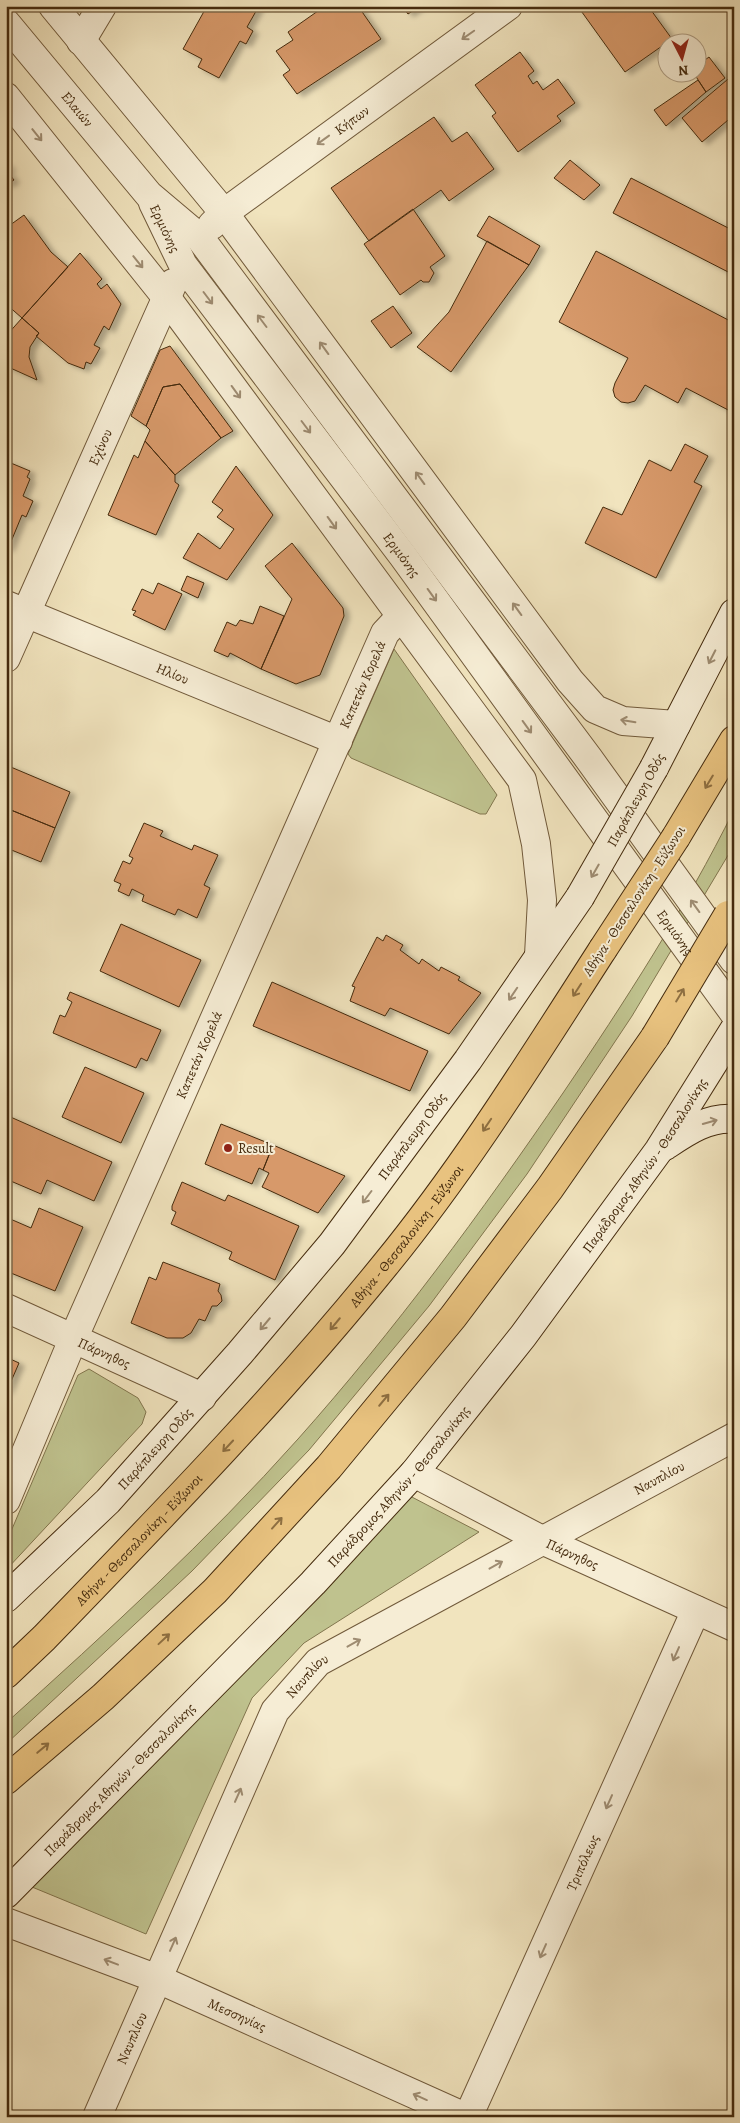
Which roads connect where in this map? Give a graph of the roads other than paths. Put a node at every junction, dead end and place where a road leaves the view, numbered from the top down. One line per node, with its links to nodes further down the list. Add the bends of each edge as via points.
1 (53, 6): 5 (street)
2 (102, 6): 5 (street)
3 (508, 6): 8 (street, Κήπων, one-way to 8)
4 (6, 23): 7 (street, Ελαιών)
5 (81, 41): 8 (street)
6 (6, 97): 11 (street, one-way to 11)
7 (149, 195): 9 (street, Ερμιόνης); 10 (street, Ερμιόνης)
8 (224, 213): 9 (street, Κήπων); 16 (street, one-way to 8, via 623,721 595,709 576,688)
9 (200, 238): 10 (street, Εχίνου); 21 (street, Ερμιόνης, one-way to 9, via 589,759)
10 (183, 265): 11 (street, Εχίνου); 22 (street, Ερμιόνης, one-way to 22, via 403,556)
11 (166, 297): 12 (street, Εχίνου); 14 (street, one-way to 14)
12 (16, 609): 15 (street, Εχίνου); 18 (street, Ηλίου)
13 (734, 613): 16 (street, Παράπλευρη Οδός, one-way to 16)
14 (401, 616): 18 (street, Καπετάν Κορελά, via 384,633); 20 (street, via 522,780 536,844 542,900)
15 (6, 658)
16 (676, 725): 20 (street, Παράπλευρη Οδός, one-way to 20, bridge, via 580,897)
17 (734, 740): 36 (highway, Αθήνα - Θεσσαλονίκη - Εύζωνοι, one-way to 36, bridge, via 604,949 473,1146 386,1264 261,1412)
18 (338, 741): 27 (street, Καπετάν Κορελά)
19 (731, 910): 37 (highway, one-way to 19, bridge, via 103,1697 216,1591 329,1467 453,1318 550,1188 655,1037)
20 (539, 955): 28 (street, Παράπλευρη Οδός, one-way to 28, via 468,1060 332,1244)
21 (734, 960)
22 (734, 1013)
23 (734, 1030): 25 (street, Παράδρομος Αθηνών - Θεσσαλονίκης)
24 (734, 1119): 25 (street, one-way to 24, via 710,1121)
25 (659, 1150): 30 (street, Παράδρομος Αθηνών - Θεσσαλονίκης, via 523,1336)
26 (6, 1308): 27 (street, Πάρνηθος)
27 (74, 1337): 28 (street, Πάρνηθος); 31 (street, Καπετάν Κορελά)
28 (202, 1397): 33 (street, Παράπλευρη Οδός, via 108,1501)
29 (734, 1437): 32 (street, Ναυπλίου)
30 (414, 1473): 32 (street, Πάρνηθος); 38 (street, Παράδρομος Αθηνών - Θεσσαλονίκης, via 306,1590)
31 (6, 1500)
32 (542, 1540): 34 (street, Πάρνηθος); 40 (street, Ναυπλίου, one-way to 32, via 275,1710 318,1662)
33 (6, 1598)
34 (696, 1610): 35 (street, Πάρνηθος); 42 (street, Τριπόλεως, one-way to 42)
35 (734, 1627)
36 (6, 1674)
37 (6, 1780)
38 (6, 1894)
39 (6, 1922): 40 (street, Μεσσηνίας, one-way to 39)
40 (158, 1980): 41 (street, Ναυπλίου); 42 (street, Μεσσηνίας, one-way to 40)
41 (97, 2117)
42 (466, 2117)

